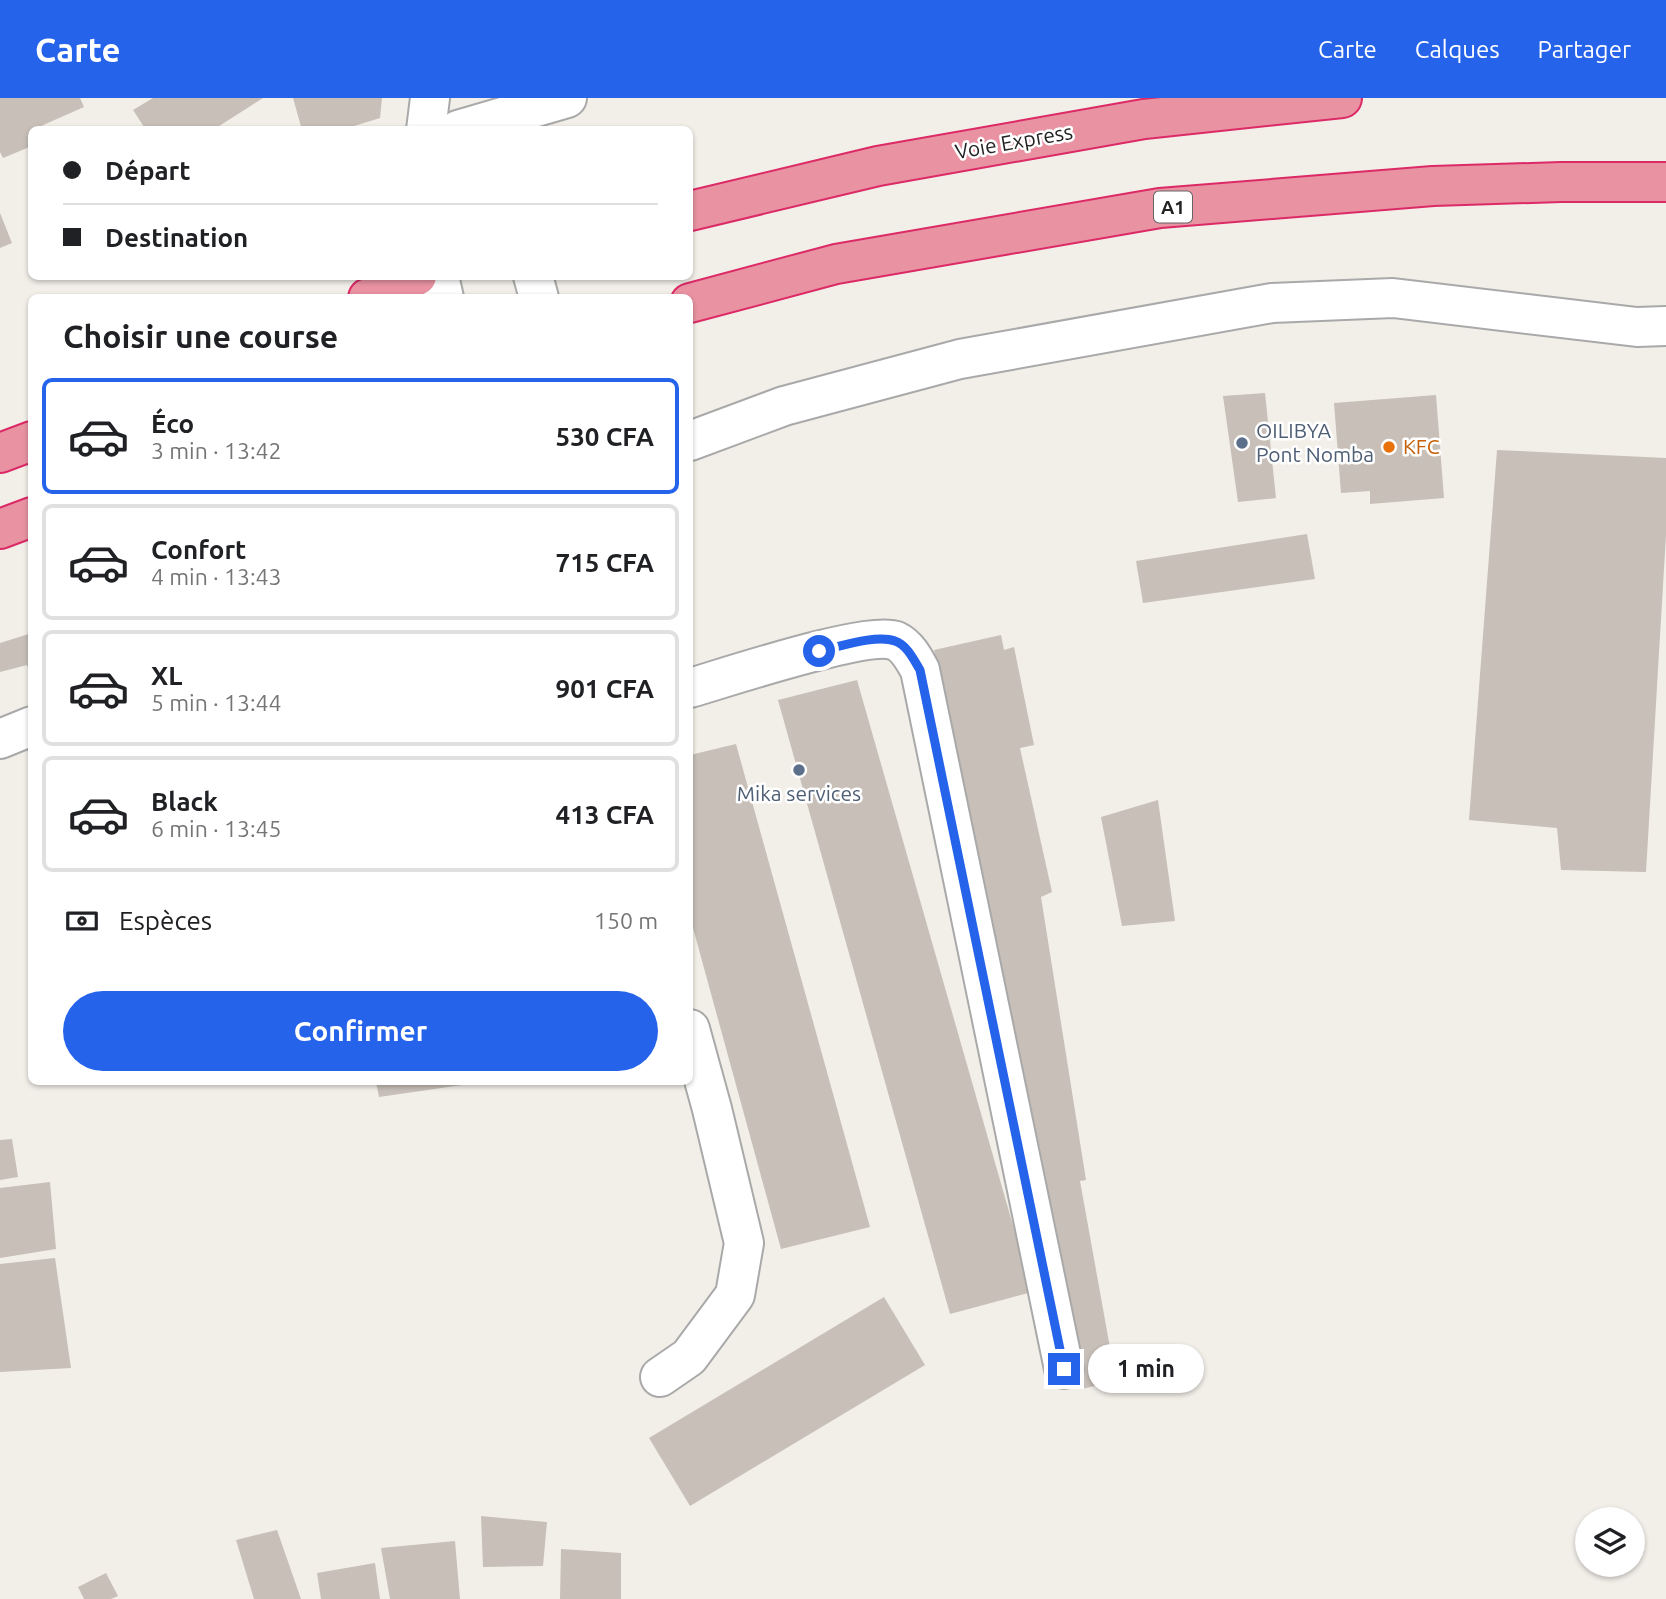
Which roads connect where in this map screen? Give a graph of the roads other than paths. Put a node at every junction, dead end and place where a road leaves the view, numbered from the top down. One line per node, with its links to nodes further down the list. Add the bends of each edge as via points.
1 (430, 98): 4 (street)
2 (568, 98): 5 (street)
3 (1342, 98): 7 (highway, Voie Express, via 1143,119 878,166)
4 (426, 126)
5 (472, 126)
6 (1666, 182): 10 (highway, A1, via 1433,186 1160,208 836,264)
7 (693, 210)
8 (408, 280): 9 (highway)
9 (377, 294)
10 (693, 302)
11 (1666, 326): 12 (street, via 1637,327 1393,298 1272,303 960,359 784,406)
12 (693, 440)
13 (28, 442): 14 (highway)
14 (0, 453)
15 (28, 519): 16 (highway)
16 (0, 530)
17 (693, 687): 21 (street, via 866,640 895,641 911,653 920,670)
18 (28, 728): 19 (street)
19 (0, 739)
20 (693, 1041): 22 (street, via 744,1244 735,1295 689,1357)
21 (1064, 1369)
22 (660, 1377)

